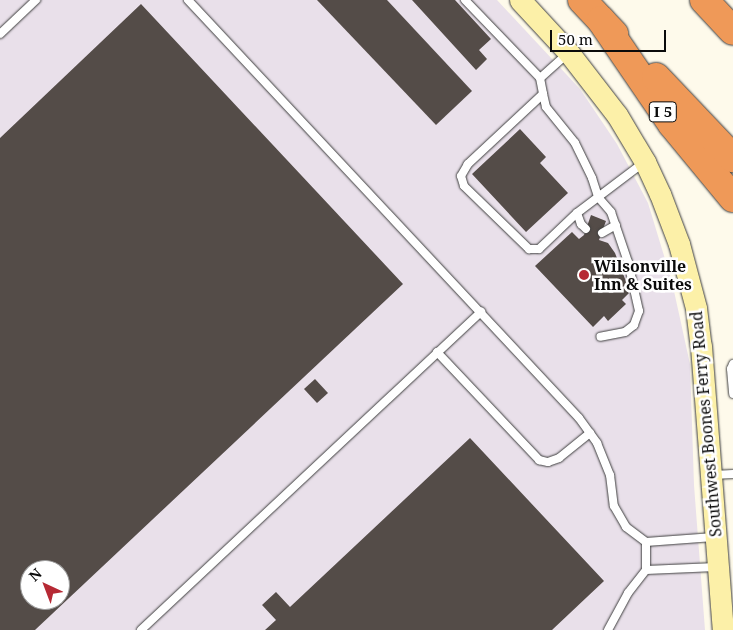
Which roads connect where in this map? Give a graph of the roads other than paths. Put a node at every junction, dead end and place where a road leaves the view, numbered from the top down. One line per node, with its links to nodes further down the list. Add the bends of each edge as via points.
1 (36, 0): 9 (lane)
2 (188, 0): 21 (lane)
3 (465, 0): 11 (lane)
4 (520, 0): 10 (street, Southwest Boones Ferry Road)
5 (582, 0): 7 (highway, I 5)
6 (704, 0): 8 (highway)
7 (601, 20): 13 (highway, I 5); 16 (highway, I 5, via 672,124)
8 (733, 31)
9 (0, 34)
10 (569, 53): 11 (lane); 14 (street, Southwest Boones Ferry Road, via 617,115)
11 (540, 78): 12 (lane)
12 (543, 94): 15 (lane, via 546,106 575,143); 17 (lane, via 468,164 462,176 464,186 529,249 539,249)
13 (733, 158)
14 (645, 162): 15 (lane); 28 (street, Southwest Boones Ferry Road, via 672,224 696,308)
15 (598, 197): 17 (lane); 18 (lane, via 611,212)
16 (733, 198)
17 (577, 214): 19 (lane)
18 (616, 225): 20 (lane); 22 (lane, via 639,311 634,325 625,332)
19 (586, 228)
20 (602, 233)
21 (480, 312): 23 (lane); 26 (lane)
22 (600, 337)
23 (438, 352): 26 (lane, via 539,460 548,462 559,458); 33 (lane)
24 (733, 364): 25 (lane)
25 (733, 394)
26 (590, 433): 30 (lane, via 610,475 614,506 626,528)
27 (733, 474): 28 (lane)
28 (712, 475): 29 (street, Southwest Boones Ferry Road)
29 (716, 537): 30 (lane); 31 (street, Southwest Boones Ferry Road)
30 (646, 542): 32 (lane)
31 (718, 567): 32 (lane); 35 (street, Southwest Boones Ferry Road)
32 (646, 570): 34 (lane, via 628,593)
33 (141, 630)
34 (608, 630)
35 (723, 630)

